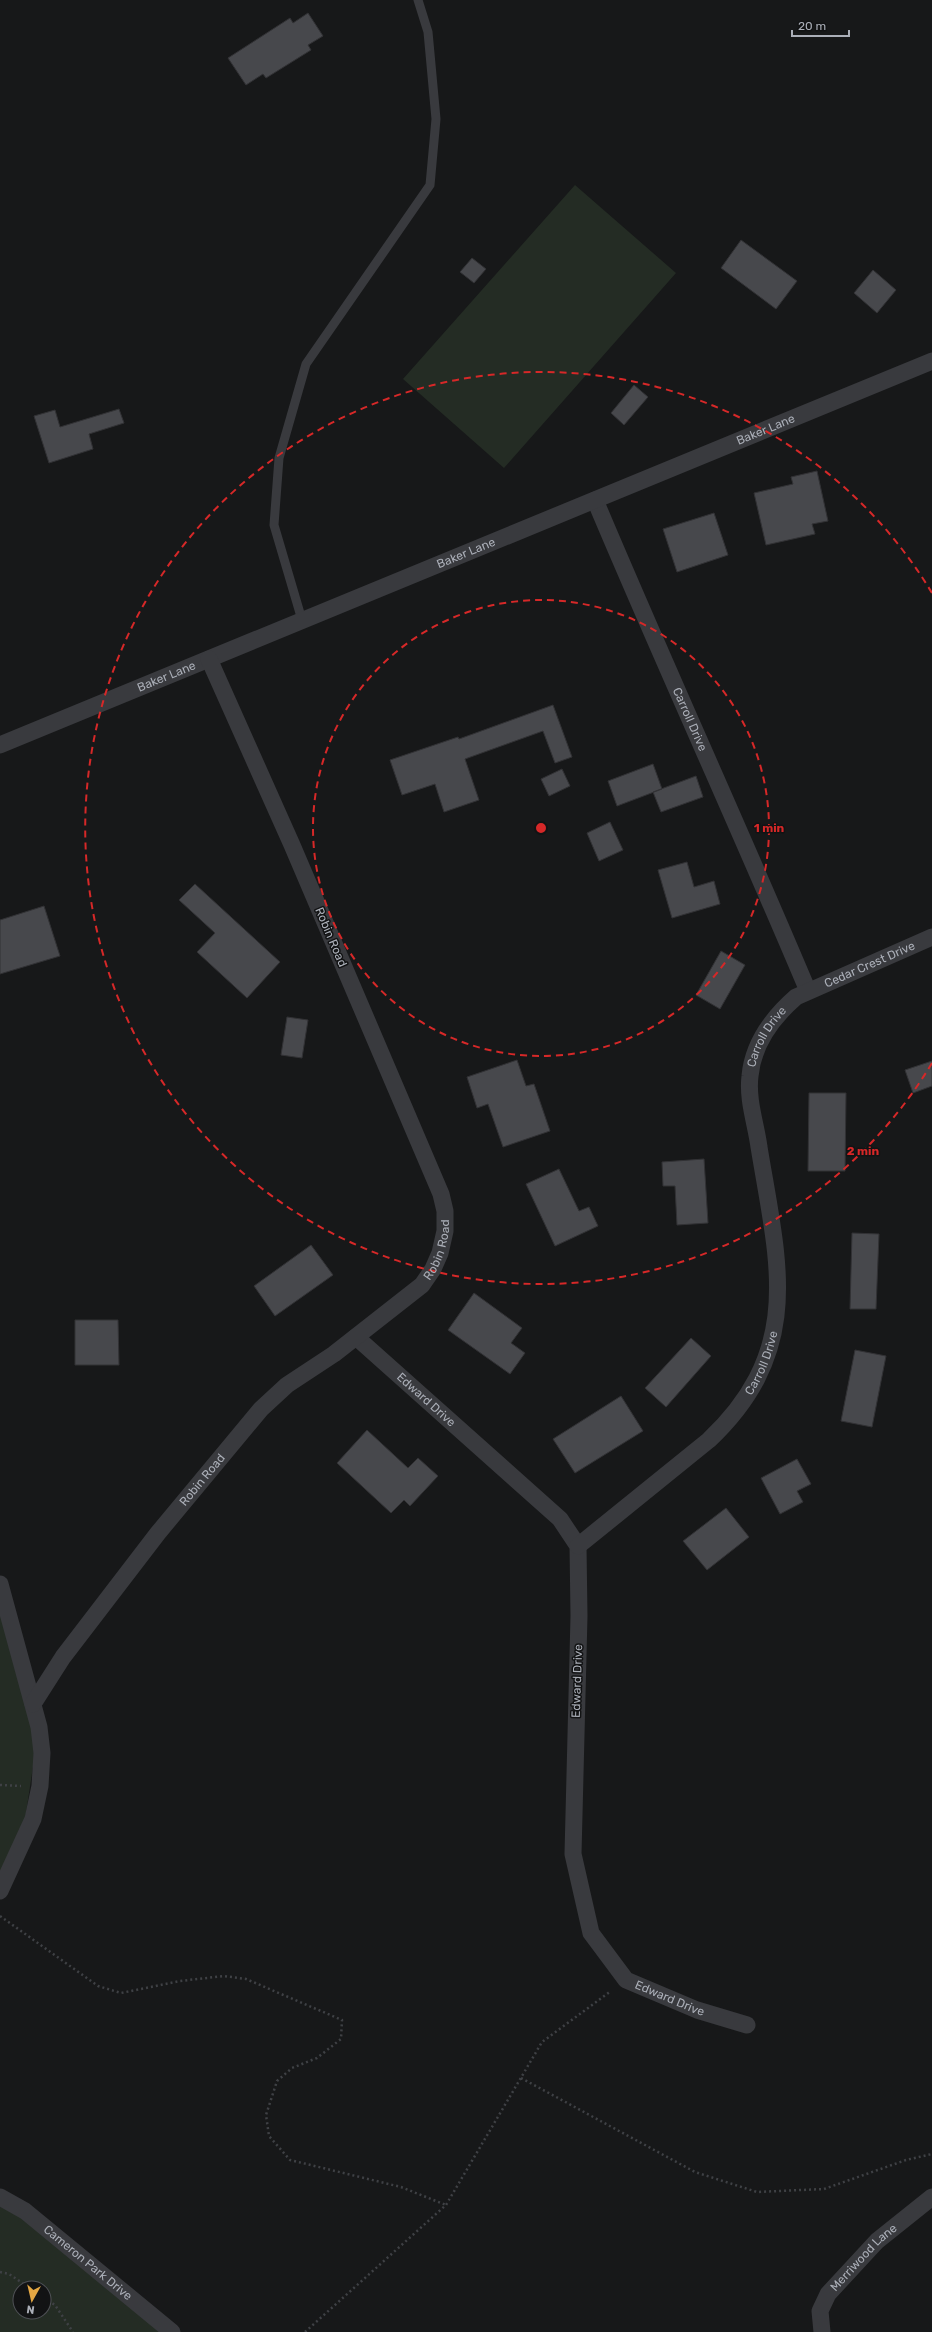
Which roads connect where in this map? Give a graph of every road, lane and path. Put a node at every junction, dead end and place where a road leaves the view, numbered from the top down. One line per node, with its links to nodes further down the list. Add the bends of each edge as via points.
1 (418, 0): 4 (lane, via 428,32 436,119 430,185 306,364 279,458 274,524)
2 (932, 361): 3 (street, Baker Lane)
3 (595, 500): 4 (street, Baker Lane); 8 (street, Carroll Drive)
4 (302, 620): 5 (street, Baker Lane)
5 (209, 658): 6 (street, Baker Lane); 9 (street, Robin Road, via 292,844 441,1194 445,1231 433,1269 413,1293)
6 (0, 745)
7 (932, 937): 8 (street, Cedar Crest Drive)
8 (808, 992): 10 (street, Carroll Drive, via 796,997 767,1029 755,1051 750,1075 749,1096 778,1265 776,1323 769,1351 745,1400 725,1425)
9 (356, 1337): 10 (street, Edward Drive, via 560,1519); 12 (street, Robin Road, via 287,1385 261,1409 158,1533 64,1657)
10 (578, 1546): 15 (street, Edward Drive, via 579,1616 573,1854 591,1933)
11 (0, 1584): 12 (street)
12 (33, 1704): 13 (street, via 42,1753 40,1786 33,1819)
13 (0, 1891)
14 (0, 1916): 21 (path, via 98,1986 121,1994 180,1981 224,1976 246,1978 342,2020 341,2038 317,2058 292,2068 277,2081 266,2115 269,2136 290,2160 401,2187)
15 (626, 1980): 16 (street, Edward Drive, via 697,2010); 17 (path, via 542,2042)
16 (747, 2025)
17 (521, 2078): 18 (path, via 695,2172 757,2192 824,2189 906,2160); 21 (path)
18 (932, 2154)
19 (0, 2197): 26 (street, Cameron Park Drive, via 24,2211)
20 (932, 2197): 28 (street, Merriwood Lane, via 877,2241 828,2294 820,2311)
21 (446, 2205): 27 (path)
22 (0, 2272): 23 (path)
23 (18, 2280)
24 (52, 2303): 25 (path)
25 (73, 2332)
26 (172, 2332)
27 (305, 2332)
28 (822, 2332)

